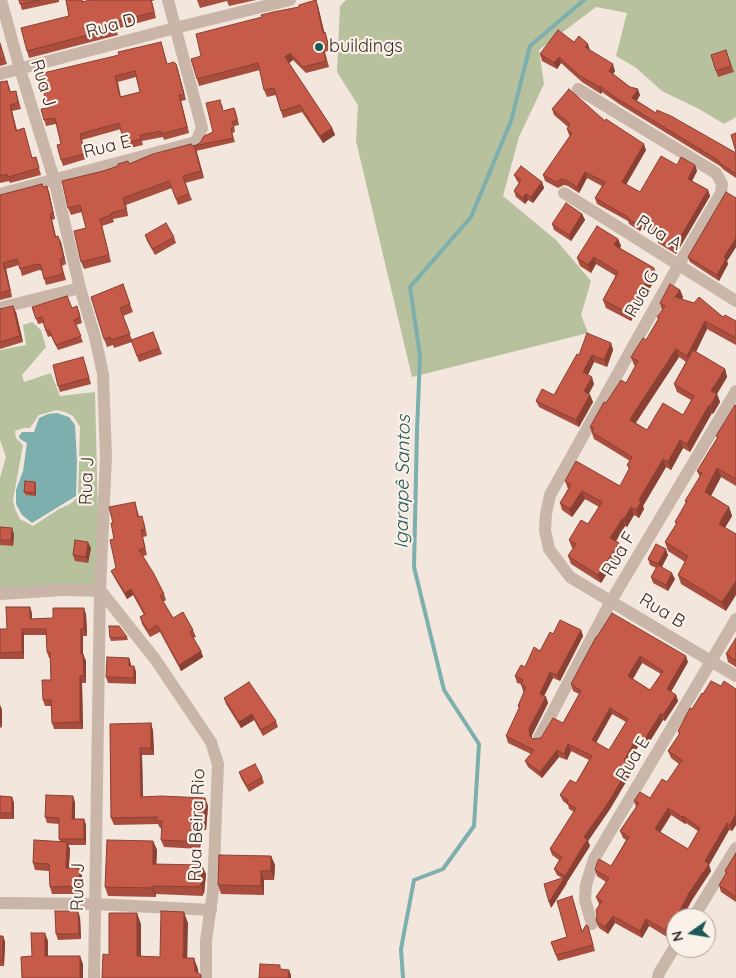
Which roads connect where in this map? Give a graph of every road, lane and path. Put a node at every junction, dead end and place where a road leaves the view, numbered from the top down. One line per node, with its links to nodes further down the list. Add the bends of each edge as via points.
1 (1, 0): 5 (street, Rua J)
2 (168, 0): 4 (street)
3 (290, 2): 4 (street, Rua D)
4 (175, 28): 5 (street, Rua D); 8 (street, Rua E, via 202,128 196,142)
5 (20, 69): 6 (street, Rua D); 8 (street, Rua J)
6 (0, 74)
7 (578, 89): 11 (street, Rua G, via 720,178 721,193)
8 (54, 179): 10 (street, Rua E); 12 (street, Rua J)
9 (564, 193): 11 (street, Rua A)
10 (0, 194)
11 (678, 266): 13 (street, Rua A); 16 (street, Rua G, via 550,495 545,530 549,549)
12 (80, 288): 14 (street); 17 (street, Rua J, via 103,374 106,457)
13 (736, 301)
14 (0, 308)
15 (736, 391): 19 (street, Rua F)
16 (570, 577): 19 (street, Rua B)
17 (100, 590): 18 (street); 26 (street, Rua J); 28 (street, Rua Beira Rio, via 154,659 211,742 218,764)
18 (0, 594)
19 (611, 601): 21 (street, Rua B); 23 (street, Rua F)
20 (736, 619): 21 (street, Rua E)
21 (711, 662): 22 (street, Rua B); 29 (street, Rua E, via 594,859 585,900)
22 (736, 676)
23 (539, 738)
24 (736, 848): 27 (street)
25 (0, 903): 26 (street)
26 (95, 904): 28 (street); 32 (street, Rua J)
27 (699, 908)
28 (211, 910): 33 (street, Rua Beira Rio, via 206,940)
29 (592, 924)
30 (669, 958): 31 (street)
31 (658, 976)
32 (94, 978)
33 (206, 978)

